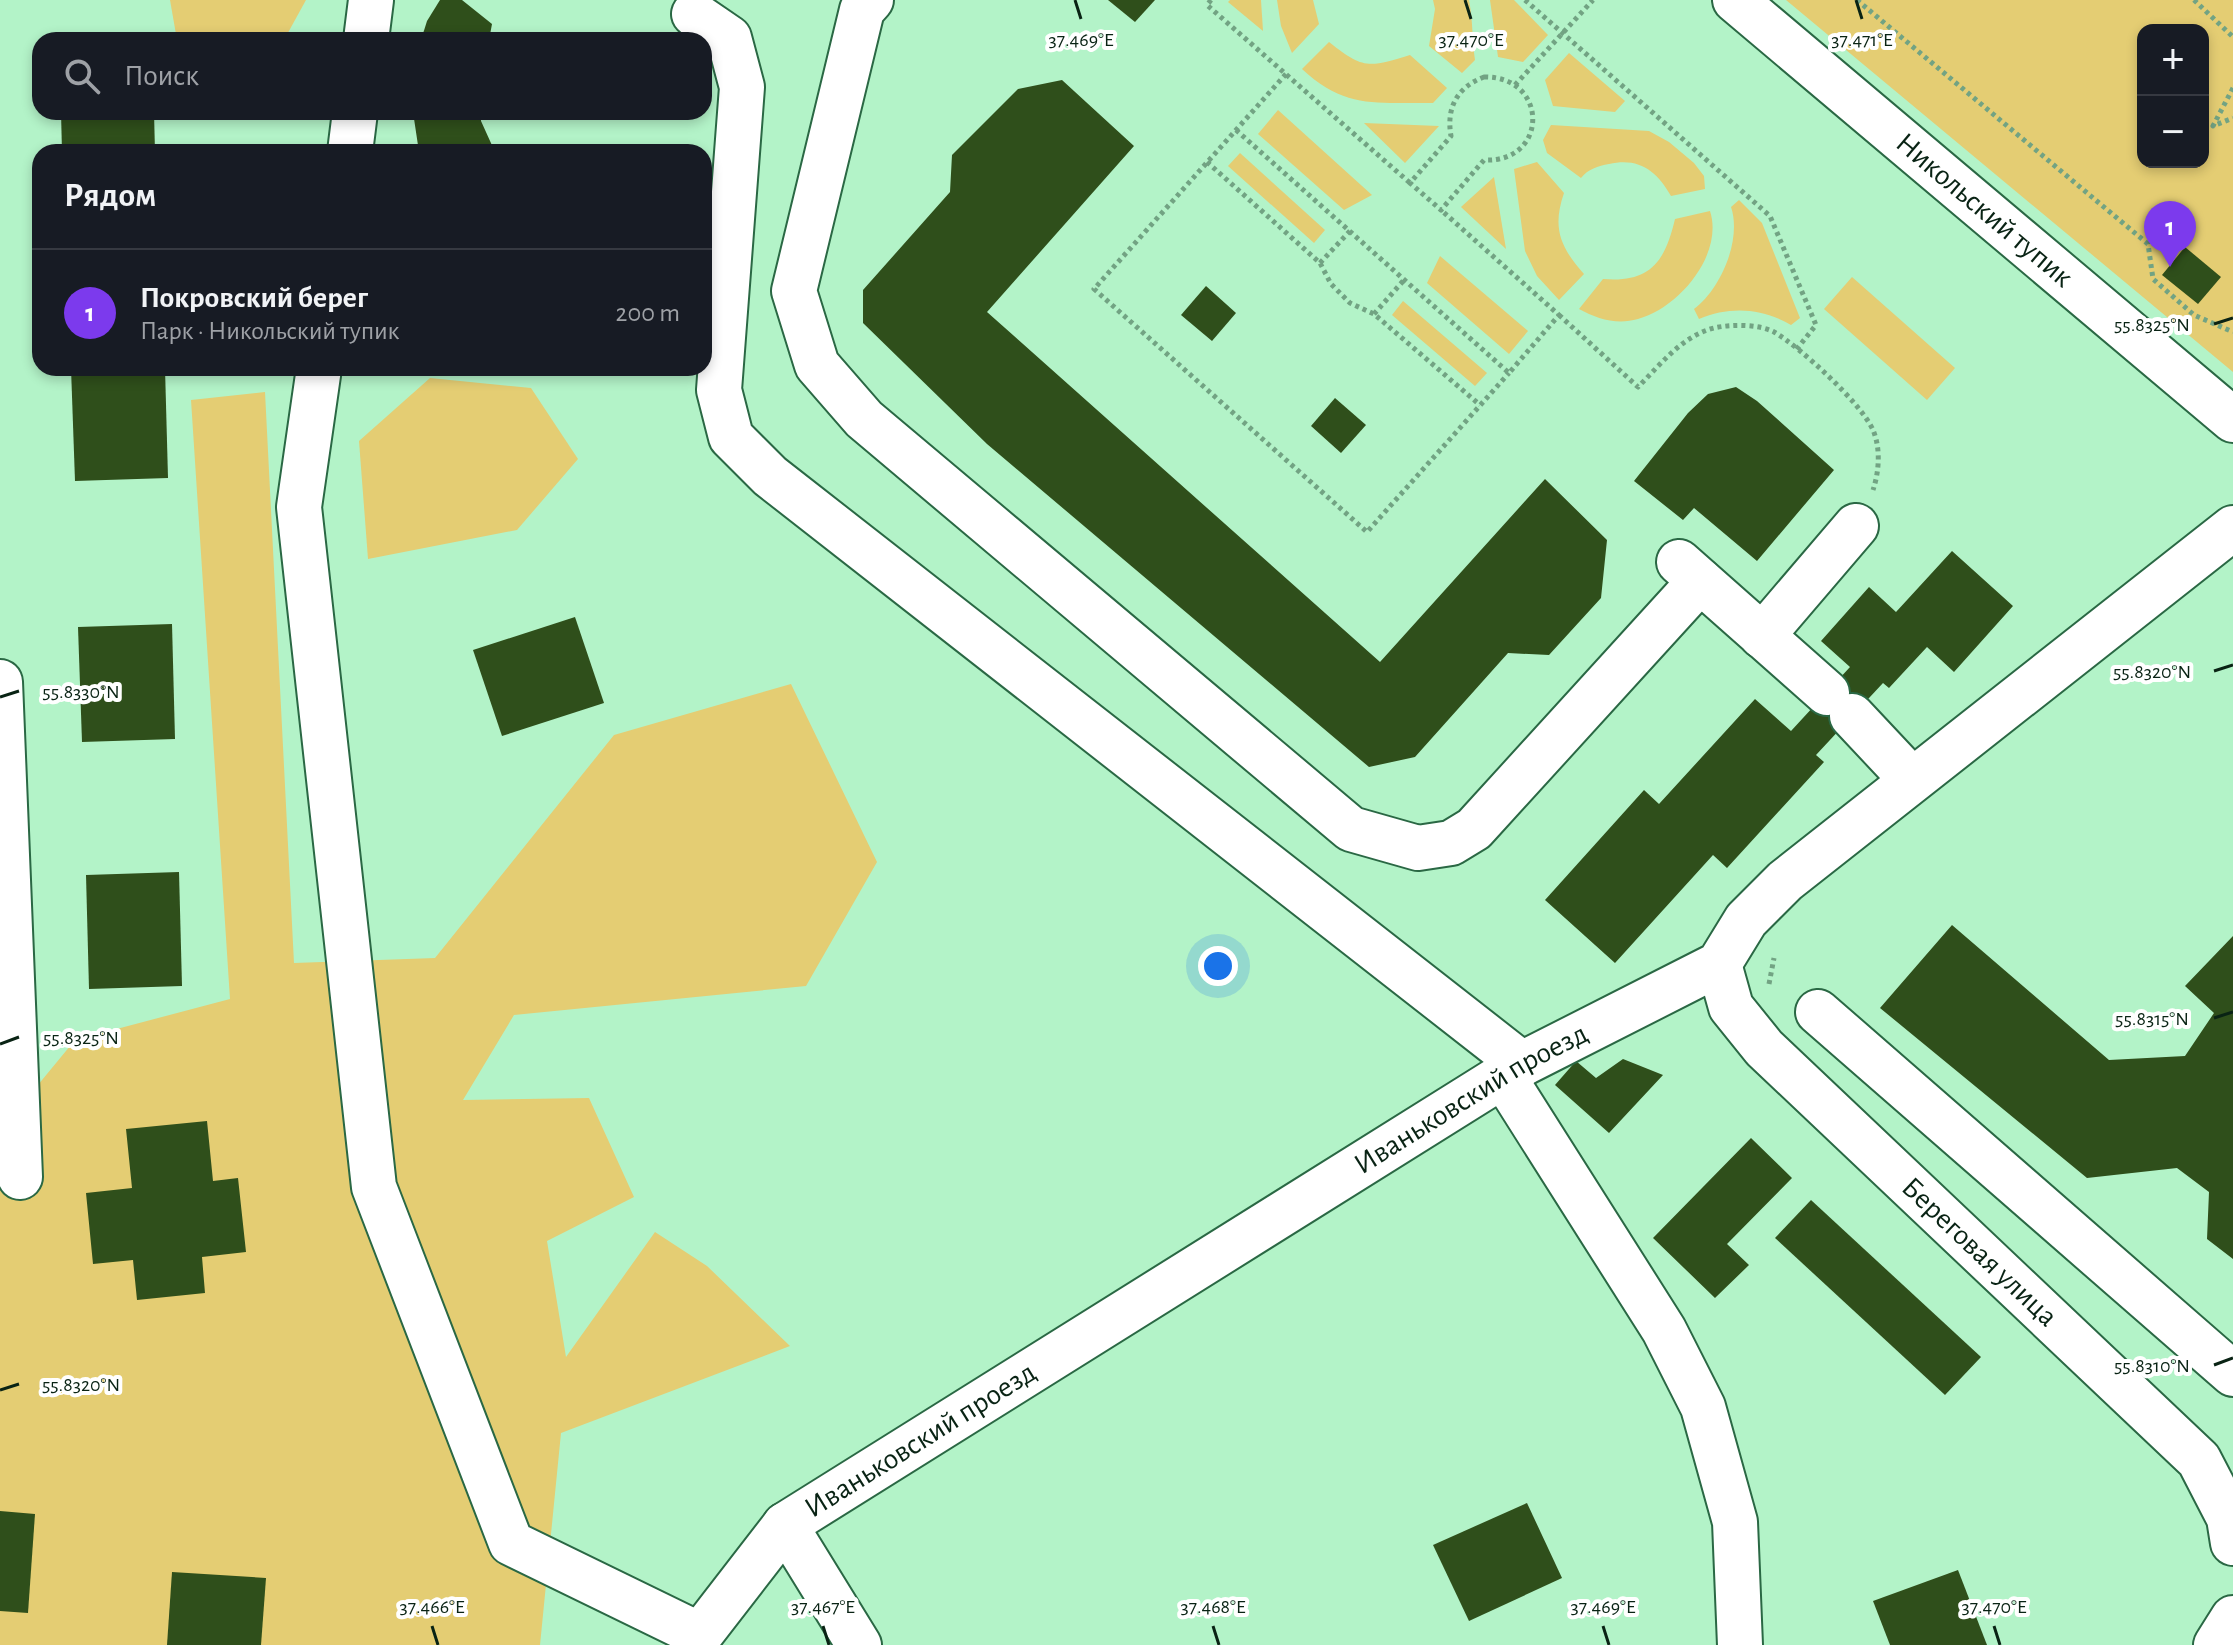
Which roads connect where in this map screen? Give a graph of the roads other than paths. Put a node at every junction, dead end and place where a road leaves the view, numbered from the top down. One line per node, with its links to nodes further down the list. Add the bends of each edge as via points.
1 (371, 0): 5 (street)
2 (871, 0): 12 (street, via 862,10 794,291 817,365 864,419 1351,829 1418,848 1451,843 1474,829 1689,572)
3 (1735, 0): 9 (street, Никольский тупик)
4 (694, 14): 17 (street, via 729,38 742,87 719,390 731,437 770,476)
5 (367, 32)
6 (354, 120): 7 (street)
7 (351, 144)
8 (318, 376): 23 (street, via 299,507 374,1187 511,1543)
9 (2233, 420)
10 (1856, 526): 12 (street)
11 (2233, 528): 14 (street)
12 (1762, 636): 14 (street, via 1840,704)
13 (0, 682): 18 (street)
14 (1912, 780): 15 (street, via 1785,881 1746,920)
15 (1719, 964): 17 (street, Иваньковский проезд); 21 (street, Береговая улица, via 1731,1007 1764,1048 2199,1460 2229,1518)
16 (1818, 1012): 19 (street)
17 (1512, 1070): 20 (street, Иваньковский проезд); 25 (street, via 1664,1330 1703,1407 1735,1522)
18 (20, 1177)
19 (2233, 1374)
20 (785, 1525): 23 (street, Иваньковский проезд); 24 (street)
21 (2233, 1543)
22 (2233, 1618): 26 (street)
23 (697, 1640)
24 (859, 1645)
25 (1740, 1645)
26 (2216, 1645)

